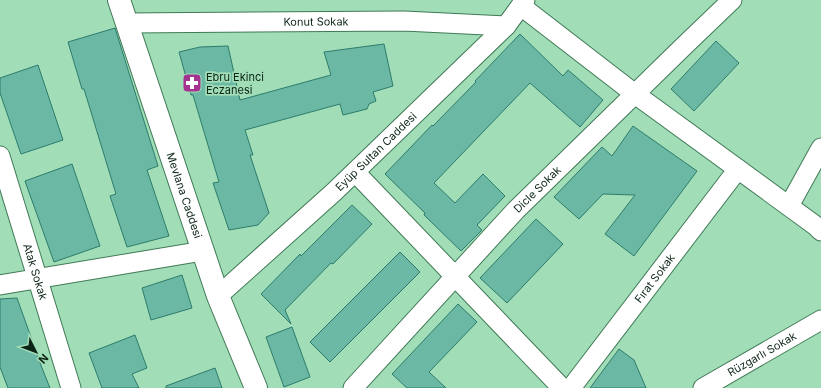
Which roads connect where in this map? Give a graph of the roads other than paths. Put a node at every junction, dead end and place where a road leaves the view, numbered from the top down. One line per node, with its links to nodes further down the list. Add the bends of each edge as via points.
1 (119, 0): 4 (street, Mevlana Caddesi)
2 (732, 0): 6 (street, Dicle Sokak)
3 (523, 3): 5 (street, Eyüp Sultan Caddesi); 6 (street)
4 (127, 23): 5 (street, Konut Sokak, via 404,21); 13 (street, Mevlana Caddesi)
5 (506, 26): 10 (street, Eyüp Sultan Caddesi)
6 (635, 94): 9 (street); 14 (street, Dicle Sokak, via 516,210)
7 (821, 148): 11 (street)
8 (0, 156): 15 (street, Atak Sokak)
9 (738, 169): 11 (street); 23 (street, Fırat Sokak)
10 (355, 172): 14 (street); 17 (street, Eyüp Sultan Caddesi)
11 (789, 206): 12 (street)
12 (821, 231)
13 (203, 251): 15 (street); 17 (street, Mevlana Caddesi)
14 (455, 276): 21 (street, Dicle Sokak); 22 (street)
15 (37, 279): 16 (street); 19 (street, Atak Sokak)
16 (0, 284)
17 (218, 296): 20 (street, Mevlana Caddesi)
18 (821, 320): 24 (street, Rüzgarlı Sokak)
19 (71, 388)
20 (256, 388)
21 (353, 388)
22 (562, 388)
23 (571, 388)
24 (703, 388)

